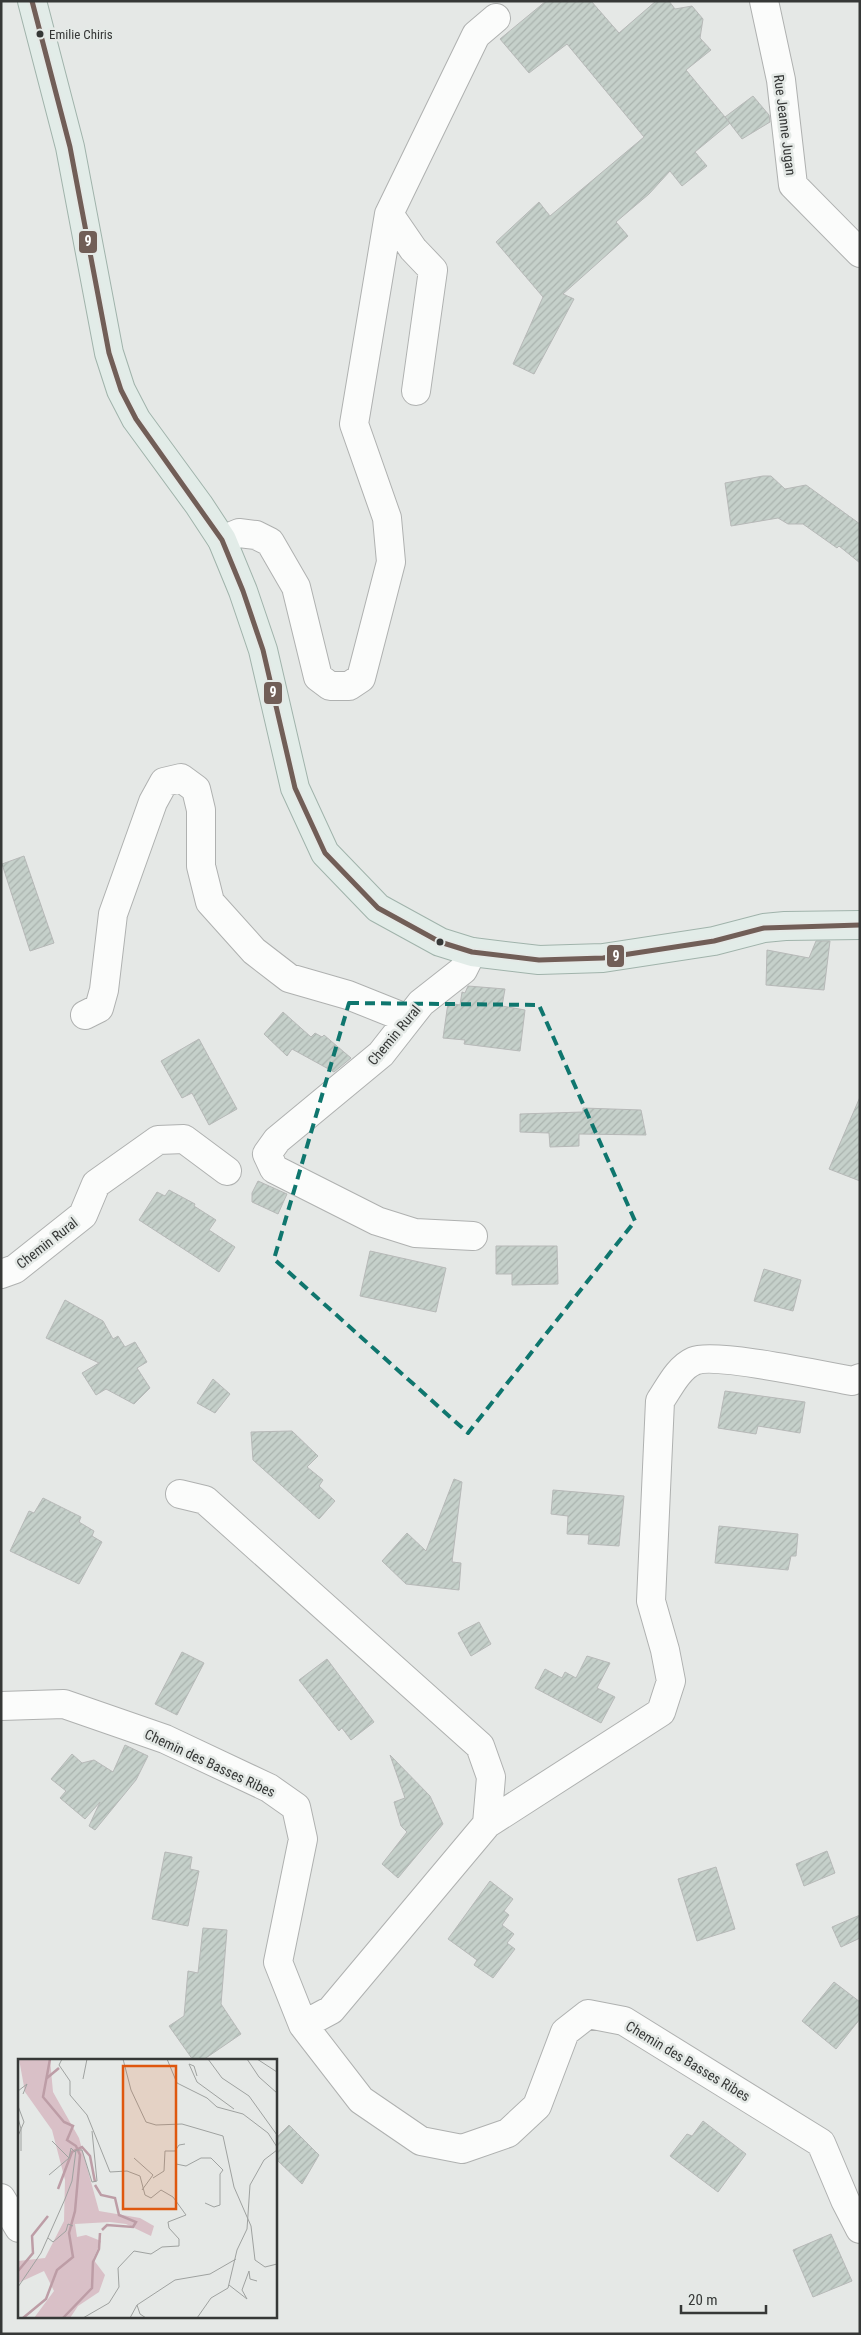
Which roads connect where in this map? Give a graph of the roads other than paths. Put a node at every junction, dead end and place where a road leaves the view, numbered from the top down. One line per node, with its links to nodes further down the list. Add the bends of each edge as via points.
1 (764, 1): 5 (street, Rue Jeanne Jugan, via 780,80 793,185)
2 (32, 2): 7 (main road, via 70,147 109,353 120,390 136,419)
3 (496, 18): 4 (street, via 476,35)
4 (389, 214): 6 (street, via 433,270); 7 (street, via 354,424 387,518 391,562 361,678 349,686 330,686 318,677 296,588 270,542 256,535 239,533)
5 (860, 253)
6 (416, 391)
7 (222, 540): 9 (main road, via 263,650 295,788 325,853 378,908 440,942)
8 (860, 926): 9 (main road, via 764,928 714,941 603,958 539,960)
9 (472, 952): 11 (street, Chemin Rural, via 463,970 421,1003)
10 (85, 1015): 11 (street, via 99,1008 113,914 153,802 164,782 181,778 196,789 202,810 202,866 210,902 254,950 289,978 348,995)
11 (408, 1019): 13 (street, Chemin Rural, via 381,1054 277,1140 267,1154 274,1169 377,1221 415,1233)
12 (227, 1171): 14 (street, Chemin Rural, via 184,1139 158,1140 96,1184 83,1215 15,1269)
13 (473, 1236)
14 (1, 1274)
15 (860, 1378): 18 (street, via 852,1381 717,1358 694,1361 676,1375 660,1402 651,1601 671,1681 661,1712)
16 (180, 1494): 18 (street, via 204,1500 480,1746 491,1777)
17 (1, 1706): 19 (street, Chemin des Basses Ribes, via 64,1704 165,1739 269,1788 296,1807 303,1839 278,1962)
18 (487, 1824): 19 (street, via 331,2010)
19 (302, 2025): 22 (street, Chemin des Basses Ribes, via 361,2100 421,2141 462,2149 508,2133 537,2106 565,2032 588,2014 624,2021 821,2143)
20 (1, 2198): 21 (street)
21 (18, 2226)
22 (860, 2230)

